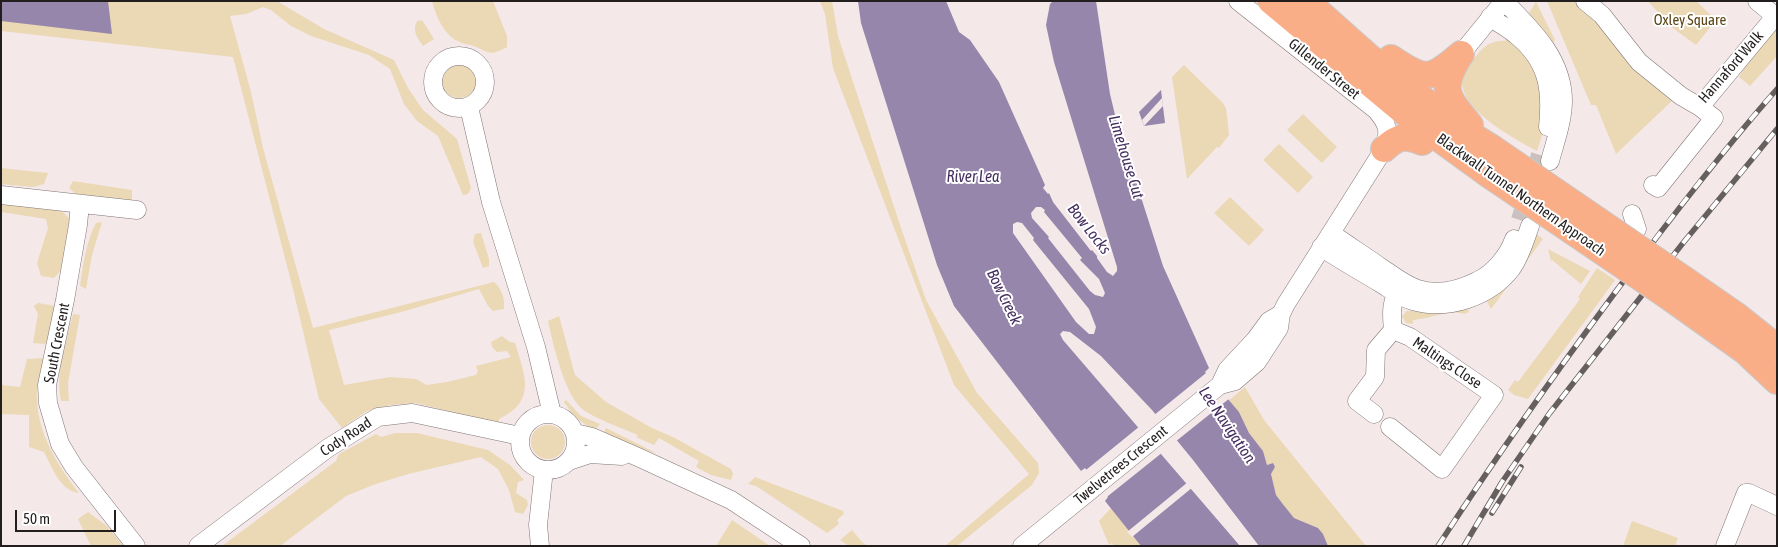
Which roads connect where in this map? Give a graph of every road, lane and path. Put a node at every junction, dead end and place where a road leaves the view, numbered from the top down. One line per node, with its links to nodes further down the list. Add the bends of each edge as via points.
1 (1238, 1): 12 (street, Gillender Street)
2 (1271, 1): 16 (highway, Blackwall Tunnel Northern Approach, via 1415,121)
3 (1504, 1): 8 (street); 8 (street, via 1541,40 1557,68 1562,86 1558,130 1545,158 1550,102 1546,74 1532,50 1516,34)
4 (1585, 1): 11 (street, Hannaford Walk, via 1602,15 1639,62)
5 (1757, 1): 7 (street)
6 (1309, 4): 9 (highway, via 1416,74 1432,75); 14 (highway, Blackwall Tunnel Northern Approach, via 1458,128)
7 (1776, 15): 11 (street, Hannaford Walk)
8 (1490, 17): 9 (street)
9 (1461, 54): 14 (highway, via 1449,73 1448,95 1471,127)
10 (469, 107): 28 (street, via 491,202 543,371)
11 (1700, 107): 17 (street, via 1714,118 1658,188)
12 (1376, 110): 13 (highway); 15 (street, Gillender Street, via 1388,132)
13 (1422, 142): 15 (highway, via 1410,137 1401,138); 16 (highway, via 1459,163)
14 (1492, 148): 24 (highway, Blackwall Tunnel Northern Approach, bridge)
15 (1384, 149): 22 (street, Twelvetrees Crescent)
16 (1488, 174): 24 (highway, Blackwall Tunnel Northern Approach, bridge)
17 (1653, 185)
18 (1, 195): 19 (street)
19 (80, 204): 20 (street); 37 (street, South Crescent, via 47,384 48,403 60,444 74,467)
20 (137, 210)
21 (1525, 223): 23 (street, via 1505,257 1483,278 1467,286 1442,291)
22 (1326, 240): 23 (street); 41 (street, Twelvetrees Crescent, via 1280,314 1279,328 1256,364 1227,378)
23 (1400, 288): 25 (street, via 1391,311)
24 (1678, 290): 26 (highway, Blackwall Tunnel Northern Approach, via 1737,316); 27 (highway, Blackwall Tunnel Northern Approach)
25 (1393, 330): 29 (street, via 1376,350 1375,377 1357,400); 30 (street, Maltings Close, via 1410,337 1494,395 1442,469)
26 (1777, 348)
27 (1777, 382)
28 (552, 414): 31 (street, via 562,417); 32 (street, via 532,418)
29 (1374, 414)
30 (1390, 427)
31 (575, 433): 33 (street); 34 (street, via 576,448)
32 (520, 436): 35 (street, via 522,454 527,462); 38 (street, Cody Road, via 412,413 378,417 328,448)
33 (640, 458): 34 (street, via 597,454); 40 (street, via 731,500)
34 (569, 461): 35 (street, via 557,469)
35 (544, 470): 39 (street, via 538,524)
36 (1777, 506): 42 (street, via 1746,493)
37 (136, 546)
38 (198, 546)
39 (540, 546)
40 (801, 546)
41 (1022, 546)
42 (1725, 546)

